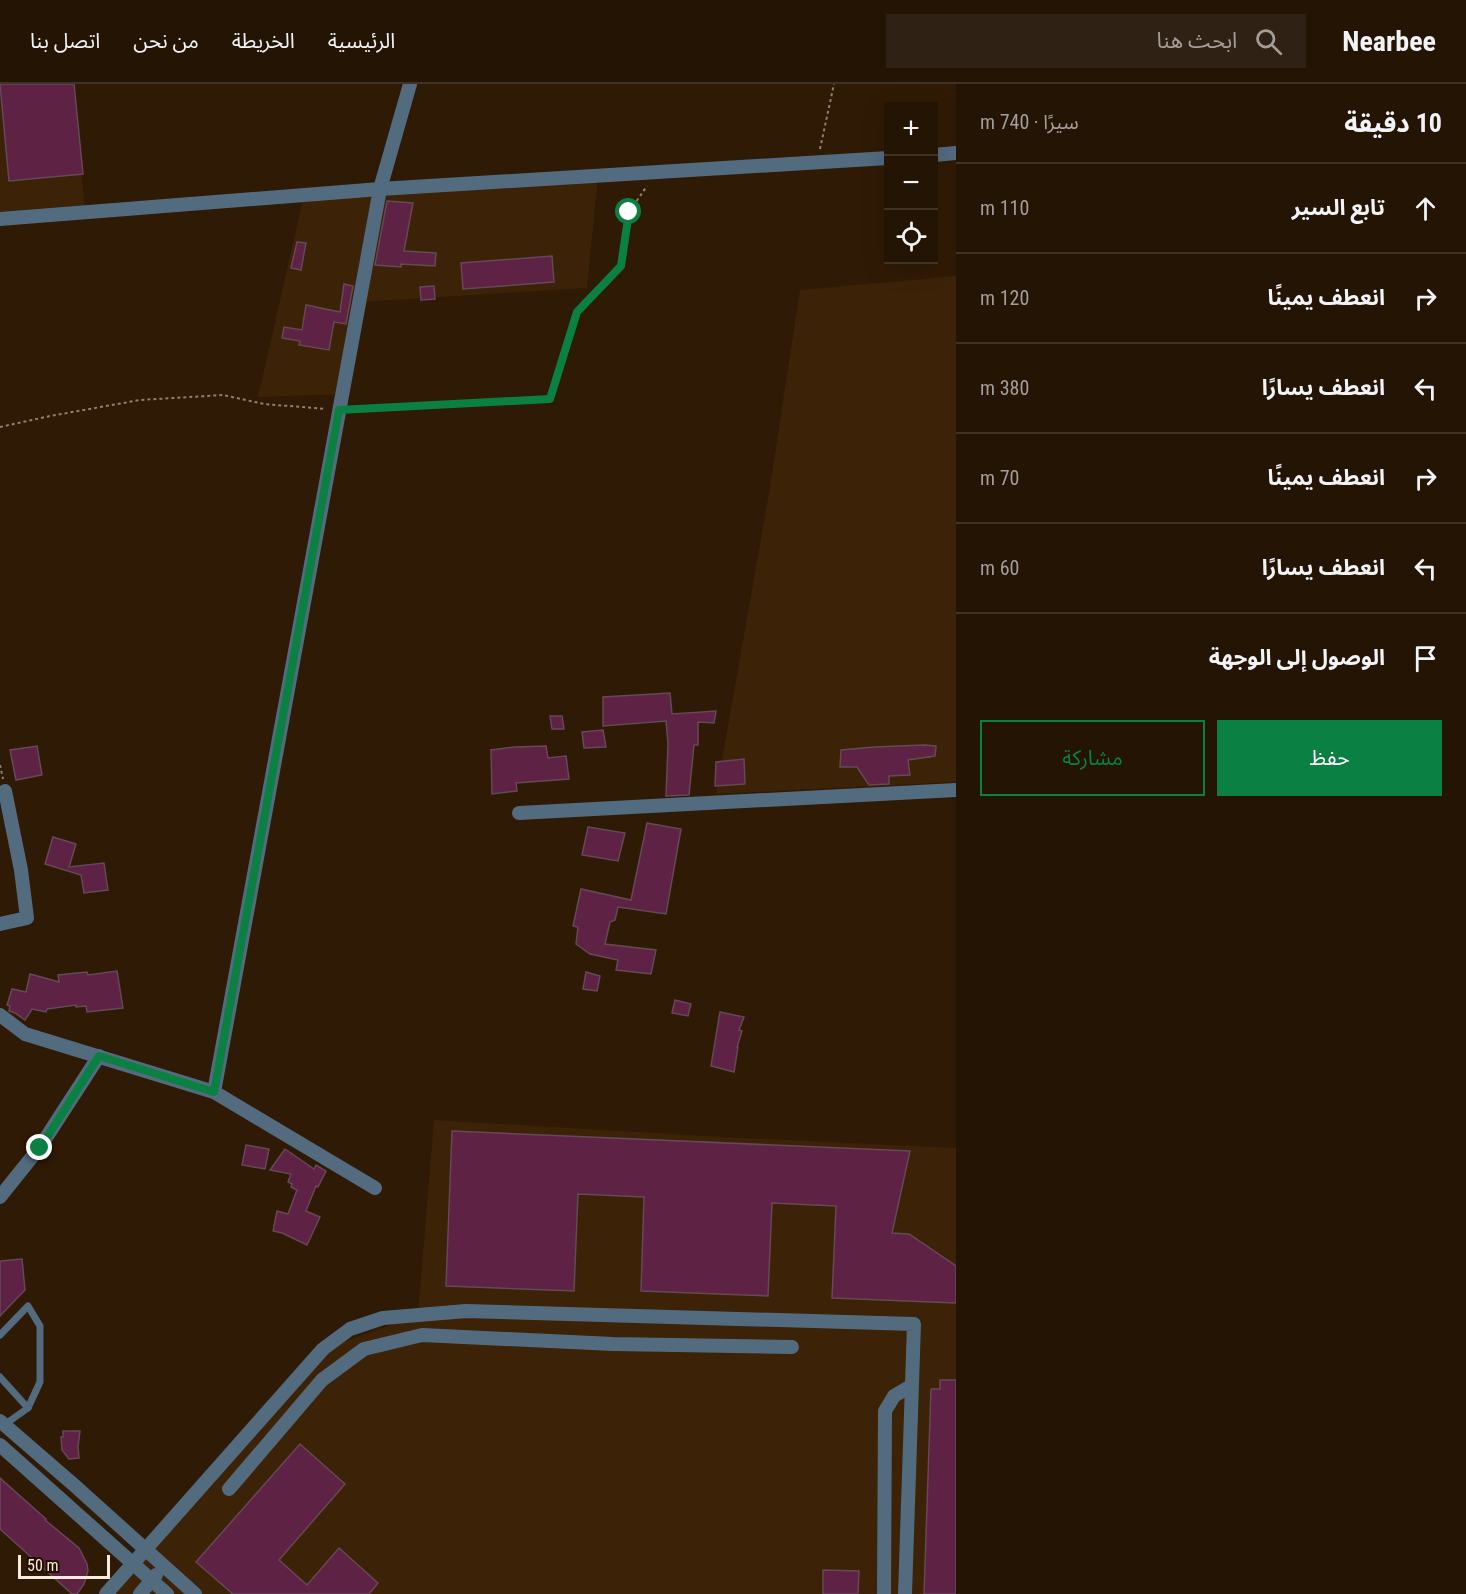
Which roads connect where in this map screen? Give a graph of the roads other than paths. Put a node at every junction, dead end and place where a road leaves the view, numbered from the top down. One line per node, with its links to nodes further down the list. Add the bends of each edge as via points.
1 (410, 84): 5 (street)
2 (956, 153): 3 (street)
3 (938, 155)
4 (884, 158): 5 (street)
5 (380, 189): 6 (street); 13 (street)
6 (0, 219)
7 (956, 790): 9 (street)
8 (5, 791): 10 (street, via 27,918)
9 (519, 813)
10 (0, 924)
11 (0, 1015): 12 (street, via 25,1034)
12 (99, 1056): 13 (street); 15 (street, via 40,1148)
13 (214, 1092): 14 (street)
14 (375, 1188)
15 (0, 1197)
16 (0, 1335): 21 (lane, via 28,1306 40,1326 40,1382)
17 (792, 1347): 22 (street, via 422,1335 364,1349 322,1380)
18 (0, 1377): 21 (lane)
19 (911, 1386): 20 (street, via 914,1324 466,1311 383,1318 350,1329 323,1349); 34 (street, via 894,1396 885,1411); 35 (street)
20 (281, 1397): 22 (street); 26 (street)
21 (28, 1408): 23 (lane)
22 (297, 1409): 25 (street)
23 (1, 1425): 26 (street)
24 (0, 1445): 27 (street)
25 (228, 1489)
26 (145, 1550): 27 (street); 28 (street)
27 (132, 1563): 29 (street); 30 (street)
28 (163, 1565): 29 (street); 33 (street)
29 (151, 1581): 31 (street); 32 (street)
30 (106, 1594)
31 (140, 1594)
32 (167, 1594)
33 (195, 1594)
34 (884, 1594)
35 (905, 1594)

